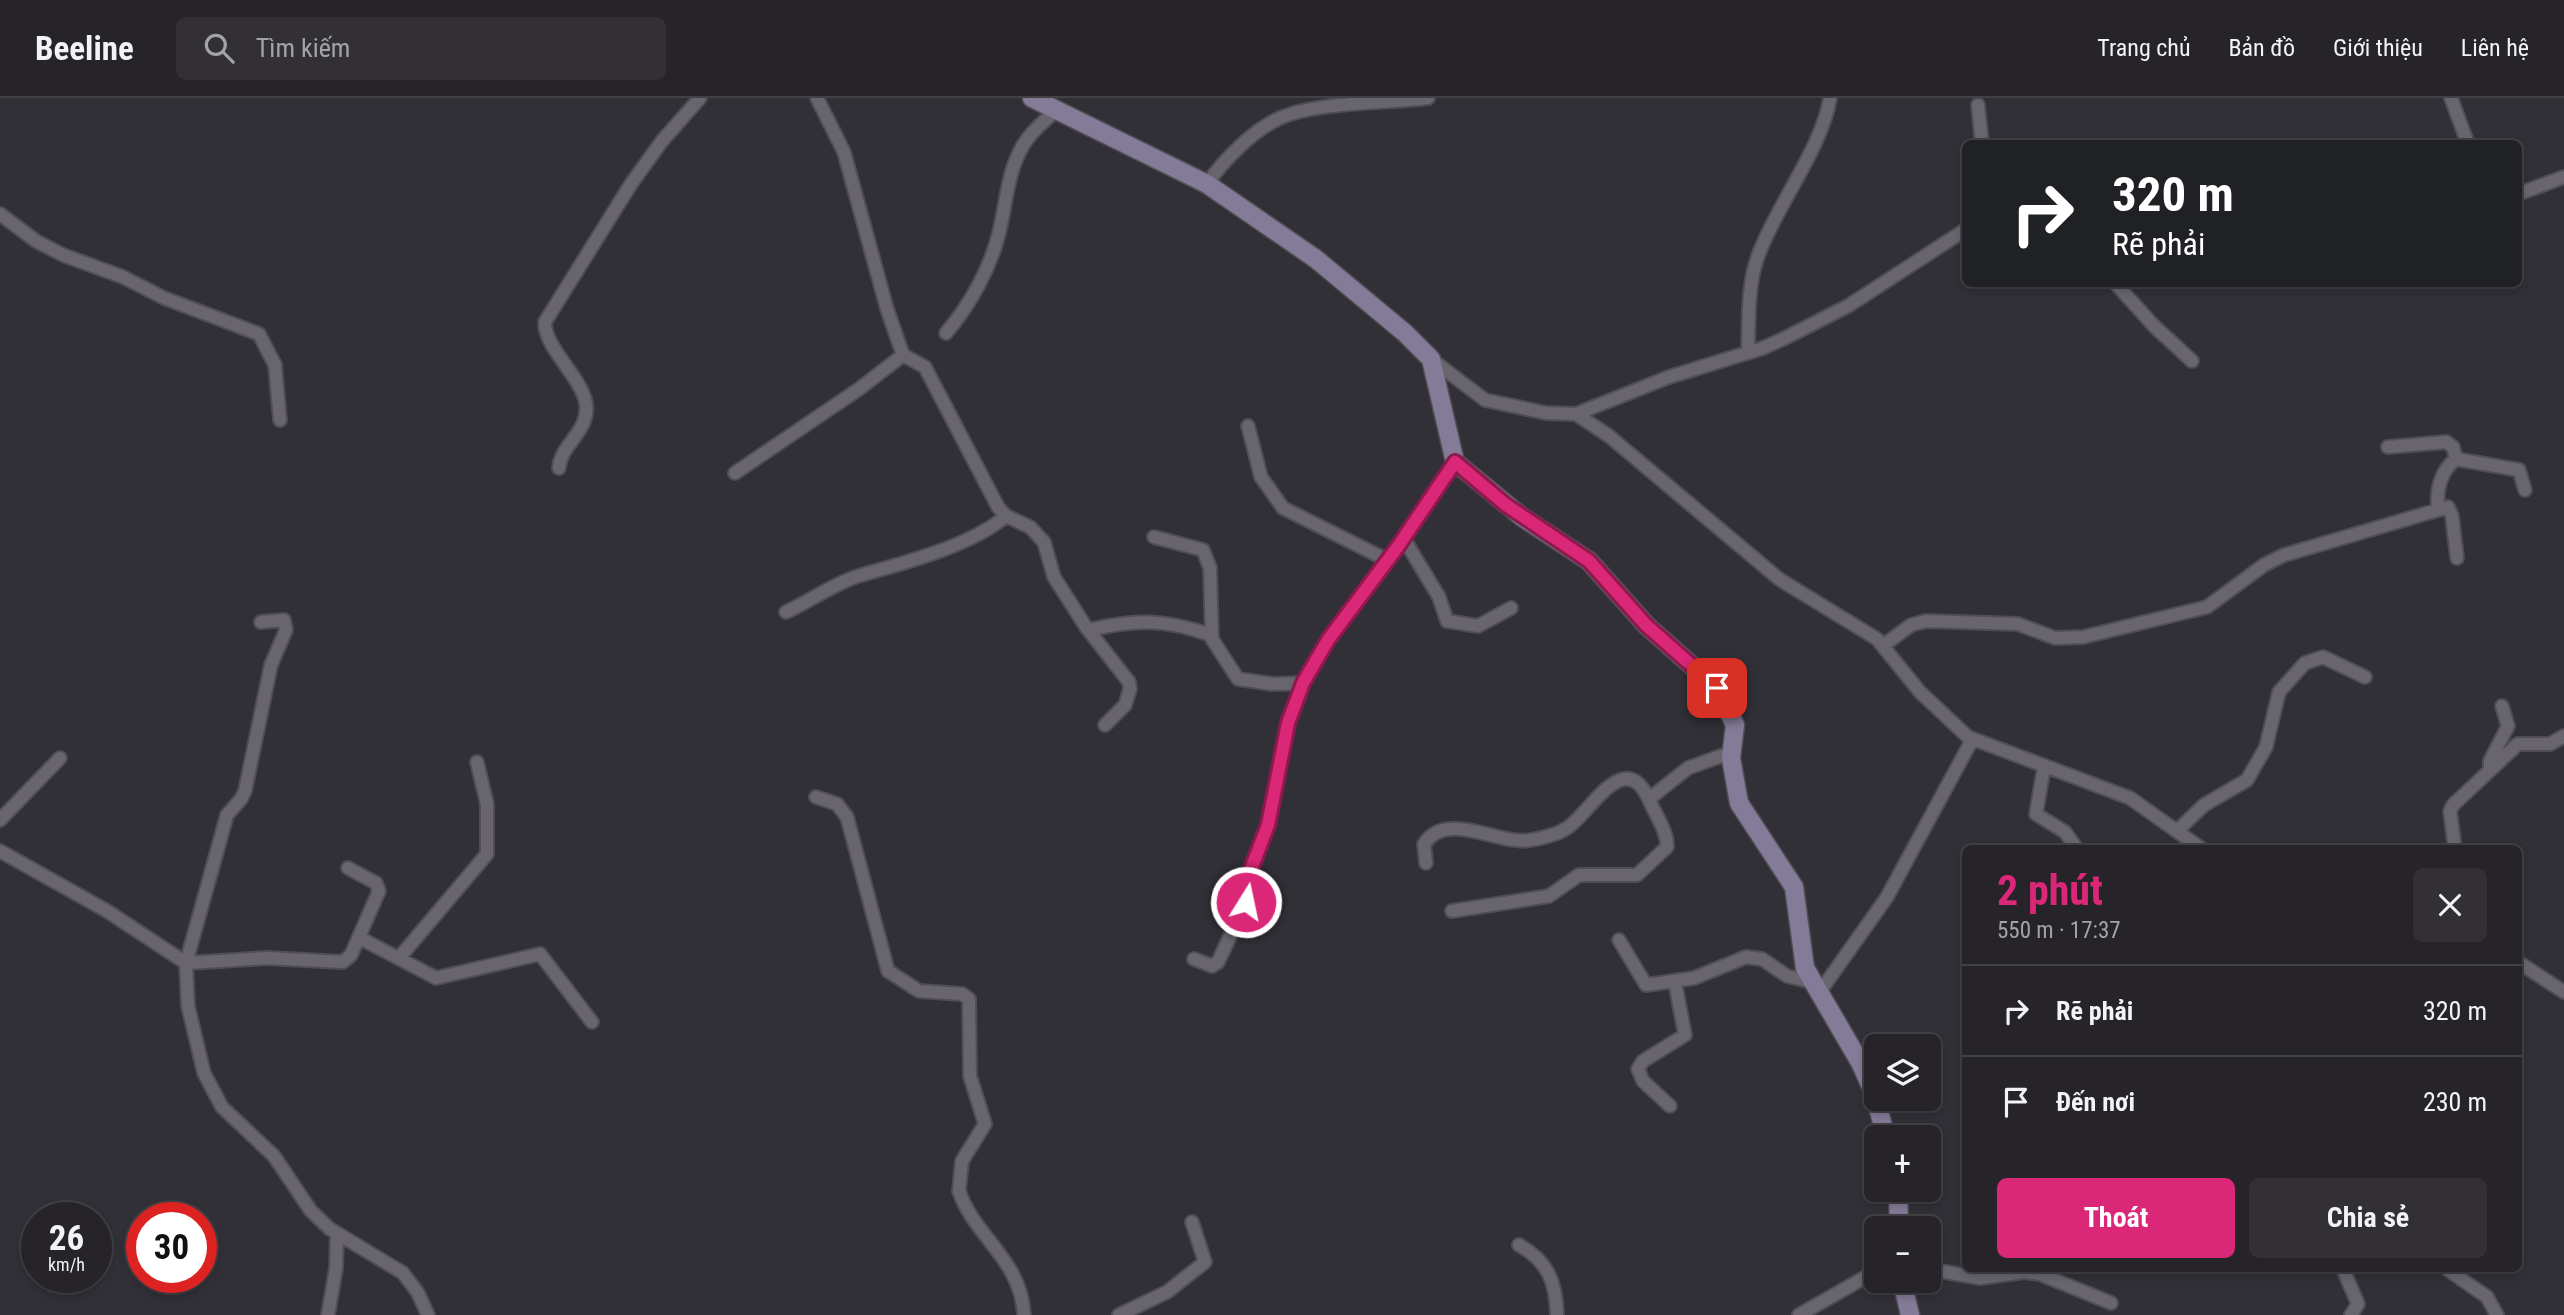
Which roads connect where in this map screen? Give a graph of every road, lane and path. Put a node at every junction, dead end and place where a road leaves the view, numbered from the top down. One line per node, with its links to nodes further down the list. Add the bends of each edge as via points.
1 (700, 98): 28 (street, via 631,184 545,322 548,336 586,404 582,424)
2 (817, 98): 19 (street, via 844,152)
3 (1032, 98): 8 (street)
4 (1428, 98): 12 (street, via 1279,118 1224,163)
5 (1830, 98): 18 (street, via 1819,131 1758,256)
6 (2451, 98): 10 (street)
7 (1978, 105): 9 (street)
8 (1057, 109): 12 (street); 17 (street, via 1021,147 997,241 975,294)
9 (1982, 140)
10 (2467, 140)
11 (2564, 177): 13 (street)
12 (1207, 184): 20 (street, via 1316,259)
13 (2522, 193)
14 (0, 214): 23 (street, via 63,255 259,334 275,365)
15 (1962, 232): 18 (street, via 1827,318)
16 (2119, 287): 21 (street)
17 (946, 333)
18 (1748, 354): 22 (street, via 1669,377)
19 (903, 355): 29 (street); 32 (street, via 929,373)
20 (1431, 359): 22 (street, via 1485,400 1546,413); 27 (street)
21 (2192, 361)
22 (1576, 414): 42 (street, via 1609,436 1779,579)
23 (280, 419)
24 (1248, 426): 36 (street, via 1261,477 1283,508)
25 (2388, 447): 26 (street, via 2449,443)
26 (2456, 458): 30 (street, via 2519,470); 31 (street, via 2440,480)
27 (1455, 462): 34 (street); 49 (street, via 1522,517 1589,561 1646,625 1703,673 1731,711 1736,735)
28 (559, 468)
29 (735, 473)
30 (2525, 490)
31 (2438, 509): 35 (street, via 2451,509); 42 (street, via 2284,555 2207,607 2104,633 2055,638 2018,624 1926,621 1911,625)
32 (1006, 516): 38 (street, via 956,543 857,577); 40 (street, via 1024,523 1044,542 1052,572)
33 (1154, 537): 41 (street, via 1203,550 1210,568)
34 (1404, 539): 36 (street); 37 (street, via 1440,597 1447,621 1478,626)
35 (2457, 558)
36 (1387, 560): 44 (street, via 1328,640)
37 (1511, 608)
38 (786, 612)
39 (261, 622): 69 (street, via 284,620 286,630 271,666 245,790 227,815)
40 (1089, 630): 41 (street, via 1158,621); 46 (street, via 1130,689 1125,705)
41 (1211, 635): 44 (street, via 1238,679)
42 (1884, 645): 48 (street, via 1920,692)
43 (2365, 677): 57 (street, via 2323,657 2305,663 2278,695 2266,747 2247,780 2204,805)
44 (1303, 683): 68 (street, via 1288,723 1268,825 1248,877 1246,902 1219,962 1212,966)
45 (2502, 706): 53 (street, via 2508,726)
46 (1105, 725)
47 (2564, 736): 53 (street, via 2550,744 2520,743)
48 (1972, 740): 52 (street); 72 (street, via 1888,897)
49 (1732, 752): 55 (street, via 1688,768); 72 (street, via 1737,794 1745,815 1794,887 1805,968)
50 (61, 758): 56 (street)
51 (477, 762): 67 (street, via 487,804 487,854)
52 (2044, 767): 57 (street, via 2130,798); 58 (street, via 2036,814 2065,832)
53 (2490, 771): 60 (street, via 2450,808)
54 (816, 797): 88 (street, via 837,804 847,817 888,971 919,991 962,994 969,999 970,1076 985,1124 962,1161 958,1191 1015,1276)
55 (1649, 799): 62 (street, via 1642,785 1617,781 1566,829 1530,840 1501,839 1472,829 1437,832 1424,844); 64 (street, via 1667,847 1637,875 1579,876 1549,895)
56 (0, 820)
57 (2177, 831): 59 (street)
58 (2074, 845)
59 (2196, 845)
60 (2453, 845)
61 (0, 851): 69 (street, via 107,911)
62 (1426, 863)
63 (348, 867): 65 (street, via 379,887)
64 (1452, 911)
65 (359, 938): 67 (street); 69 (street, via 351,955 339,963 267,958)
66 (1619, 940): 71 (street, via 1646,985)
67 (399, 958): 74 (street, via 436,978 540,954)
68 (1194, 959)
69 (186, 963): 78 (street, via 194,1035 212,1092 233,1120 281,1164 311,1211)
70 (2522, 965): 73 (street)
71 (1675, 982): 72 (street, via 1753,957); 76 (street, via 1685,1035 1643,1061 1638,1069 1643,1081)
72 (1816, 988): 75 (street)
73 (2564, 992)
74 (592, 1022)
75 (1864, 1074)
76 (1670, 1107)
77 (1192, 1222): 89 (street, via 1205,1262 1167,1292)
78 (337, 1233): 86 (street); 87 (street, via 403,1273)
79 (1519, 1245): 90 (street, via 1541,1259 1551,1274)
80 (1941, 1271): 85 (street, via 1980,1278 2040,1274)
81 (2344, 1272): 93 (street, via 2358,1304)
82 (2451, 1272): 94 (street, via 2487,1297)
83 (1864, 1278): 91 (street)
84 (1905, 1293): 92 (street)
85 (2111, 1304)
86 (328, 1315)
87 (428, 1315)
88 (1024, 1315)
89 (1119, 1315)
90 (1557, 1315)
91 (1799, 1315)
92 (1910, 1315)
93 (2351, 1315)
94 (2497, 1315)

